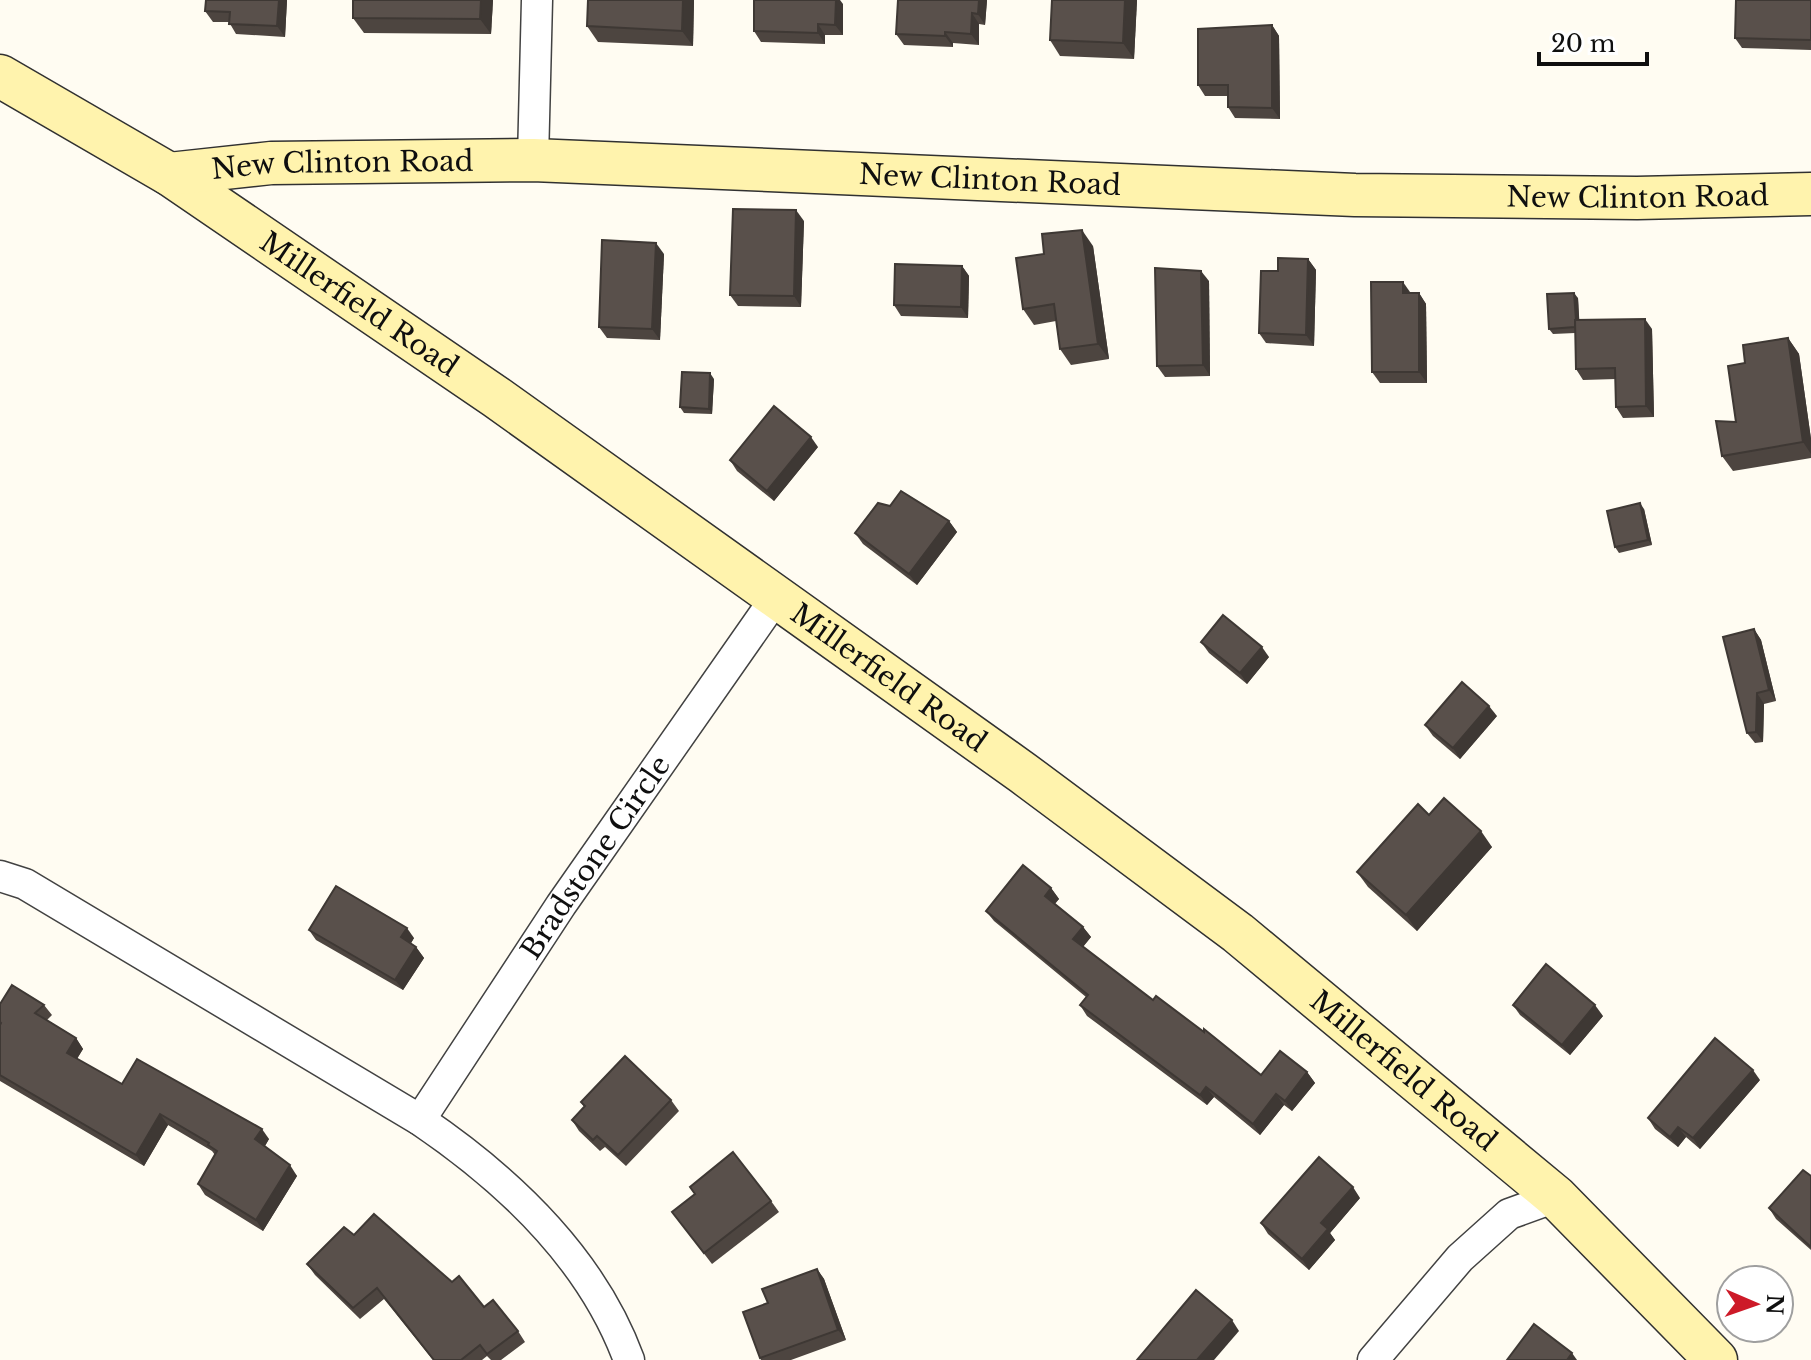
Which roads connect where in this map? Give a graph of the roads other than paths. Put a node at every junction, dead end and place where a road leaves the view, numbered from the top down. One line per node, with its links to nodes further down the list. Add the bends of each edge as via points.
1 (537, 0): 3 (street)
2 (0, 76): 4 (main road, Millerfield Road)
3 (533, 160): 4 (main road, New Clinton Road, via 271,163); 5 (main road, New Clinton Road, via 1355,195)
4 (169, 174): 6 (main road, Millerfield Road)
5 (1811, 194)
6 (777, 596): 8 (street, Bradstone Circle, via 561,905); 9 (main road, Millerfield Road, via 1238,933)
7 (0, 876): 8 (street, via 25,884)
8 (420, 1120): 10 (street, via 468,1152 565,1250 601,1301)
9 (1556, 1197): 11 (street, via 1509,1214 1460,1258); 12 (main road, Millerfield Road)
10 (629, 1360)
11 (1373, 1360)
12 (1716, 1360)

